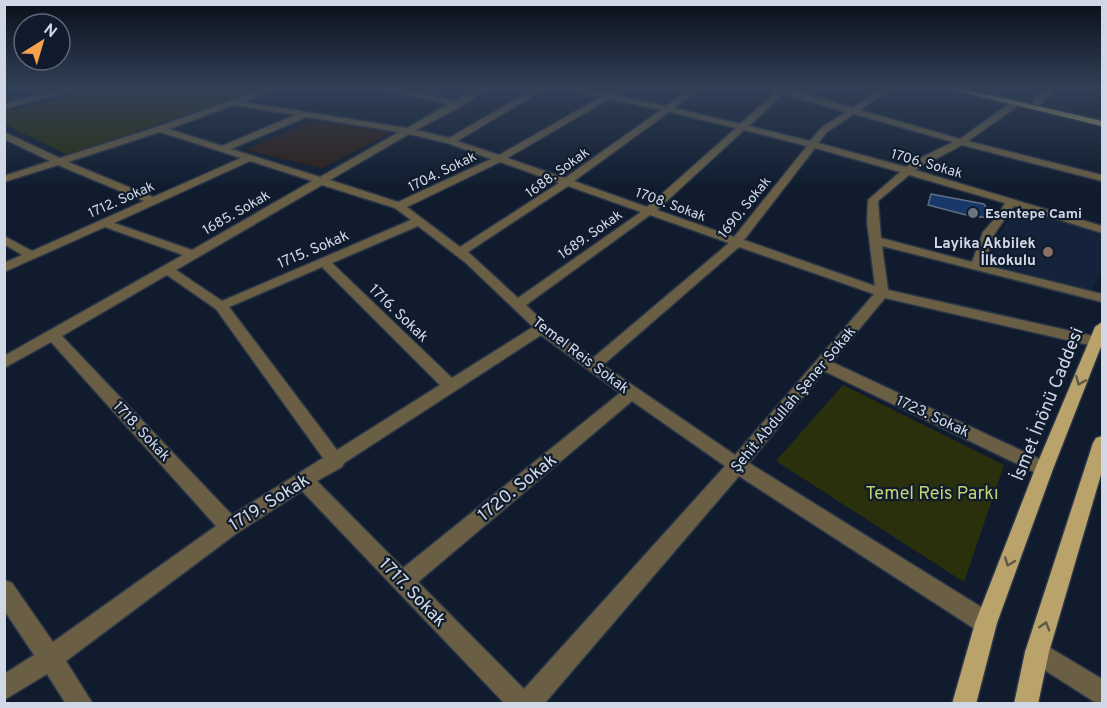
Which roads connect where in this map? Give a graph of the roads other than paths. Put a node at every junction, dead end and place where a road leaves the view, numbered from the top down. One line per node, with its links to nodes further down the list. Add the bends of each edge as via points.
1 (183, 121): 14 (street)
2 (289, 121): 20 (street)
3 (348, 121): 15 (street, 1708. Sokak)
4 (427, 121): 15 (street, 1685. Sokak)
5 (485, 121): 17 (street)
6 (564, 121): 22 (street, 1704. Sokak)
7 (651, 121): 28 (street, 1688. Sokak)
8 (722, 121): 13 (street, 1706. Sokak)
9 (747, 121): 13 (street, 1689. Sokak)
10 (837, 121): 19 (street, 1690. Sokak)
11 (890, 121): 18 (street)
12 (991, 121): 18 (street)
13 (742, 126): 19 (street, 1706. Sokak); 32 (street, 1689. Sokak)
14 (160, 129): 20 (street, Temel Reis Sokak); 23 (street)
15 (408, 131): 17 (street, 1708. Sokak); 27 (street, 1685. Sokak)
16 (4, 135): 23 (street)
17 (450, 141): 22 (street, 1708. Sokak)
18 (961, 142): 24 (street); 25 (street)
19 (812, 146): 24 (street, 1706. Sokak); 38 (street, 1690. Sokak)
20 (223, 149): 21 (street, Temel Reis Sokak)
21 (249, 158): 27 (street, Temel Reis Sokak); 29 (street, 1712. Sokak)
22 (500, 158): 28 (street, 1708. Sokak); 31 (street, 1704. Sokak)
23 (60, 162): 26 (street); 29 (street)
24 (908, 170): 30 (street, 1706. Sokak); 37 (street, via 873,200)
25 (1102, 178)
26 (4, 179)
27 (321, 181): 31 (street, Temel Reis Sokak); 40 (street, 1685. Sokak)
28 (567, 181): 32 (street, 1708. Sokak); 39 (street, 1688. Sokak)
29 (154, 201): 34 (street, 1712. Sokak)
30 (1011, 201): 35 (street, 1706. Sokak); 43 (street, via 989,232)
31 (399, 206): 33 (street, Temel Reis Sokak)
32 (649, 211): 38 (street, 1708. Sokak); 48 (street, 1689. Sokak)
33 (419, 221): 39 (street, Temel Reis Sokak); 42 (street, 1715. Sokak)
34 (104, 224): 40 (street); 41 (street, 1712. Sokak)
35 (1102, 230)
36 (4, 239): 41 (street)
37 (875, 240): 43 (street); 46 (street)
38 (736, 243): 46 (street, 1708. Sokak); 55 (street, 1690. Sokak)
39 (460, 252): 48 (street, Temel Reis Sokak)
40 (193, 255): 45 (street, 1685. Sokak)
41 (31, 256): 44 (street, 1712. Sokak)
42 (324, 262): 49 (street, 1715. Sokak); 56 (street, 1716. Sokak)
43 (977, 267): 47 (street)
44 (4, 268)
45 (166, 269): 49 (street); 51 (street, 1685. Sokak)
46 (882, 293): 52 (street, 1708. Sokak); 54 (street, Şehit Abdullah Şener Sokak)
47 (1102, 298)
48 (517, 305): 50 (street, Temel Reis Sokak)
49 (221, 306): 59 (street)
50 (542, 328): 55 (street, Temel Reis Sokak); 56 (street, 1719. Sokak)
51 (53, 335): 53 (street, 1685. Sokak); 63 (street, 1718. Sokak)
52 (1100, 337): 61 (main road, İsmet İnönü Caddesi, one-way to 61)
53 (4, 363)
54 (822, 364): 60 (street, Şehit Abdullah Şener Sokak); 61 (street, 1723. Sokak)
55 (593, 366): 57 (street, Temel Reis Sokak)
56 (450, 386): 59 (street, 1719. Sokak)
57 (631, 393): 60 (street, Temel Reis Sokak); 64 (street, 1720. Sokak)
58 (1102, 443): 67 (main road, one-way to 58)
59 (336, 462): 62 (street, 1719. Sokak)
60 (737, 465): 66 (street, Temel Reis Sokak); 73 (street, Şehit Abdullah Şener Sokak)
61 (1044, 468): 66 (main road, İsmet İnönü Caddesi, one-way to 66)
62 (304, 480): 63 (street, 1719. Sokak); 64 (street, 1717. Sokak)
63 (230, 527): 68 (street, 1719. Sokak)
64 (403, 581): 72 (street, 1717. Sokak)
65 (4, 590): 68 (street)
66 (986, 623): 74 (main road, İsmet İnönü Caddesi)
67 (1037, 652): 70 (street); 75 (main road)
68 (50, 658): 69 (street, 1719. Sokak); 71 (street)
69 (4, 688)
70 (1102, 692)
71 (81, 704)
72 (522, 704)
73 (527, 704)
74 (964, 704)
75 (1026, 704)

